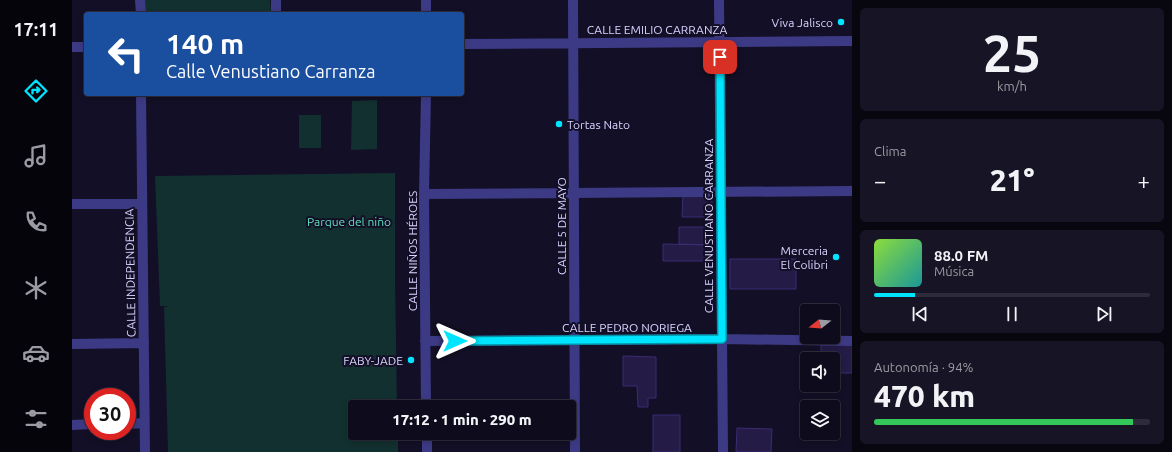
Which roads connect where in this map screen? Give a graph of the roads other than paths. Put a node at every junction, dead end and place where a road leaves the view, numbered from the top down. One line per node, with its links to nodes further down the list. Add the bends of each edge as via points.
1 (140, 0): 6 (street)
2 (276, 0): 7 (street)
3 (426, 0): 8 (street)
4 (573, 0): 11 (street, CALLE 5 DE MAYO)
5 (719, 0): 10 (street, CALLE VENUSTIANO CARRANZA)
6 (140, 12)
7 (276, 12)
8 (426, 12)
9 (852, 41): 10 (street, CALLE EMILIO CARRANZA)
10 (720, 42): 11 (street, CALLE EMILIO CARRANZA); 18 (street, CALLE VENUSTIANO CARRANZA)
11 (573, 43): 12 (street, CALLE EMILIO CARRANZA); 19 (street, CALLE 5 DE MAYO)
12 (464, 44)
13 (72, 47): 14 (street)
14 (84, 47)
15 (141, 96): 22 (street, CALLE INDEPENDENCIA)
16 (426, 96): 20 (street, CALLE NIÑOS HÉROES)
17 (852, 191): 18 (street)
18 (721, 192): 19 (street); 23 (street, CALLE VENUSTIANO CARRANZA)
19 (574, 193): 20 (street); 24 (street, CALLE 5 DE MAYO)
20 (424, 194): 25 (street, CALLE NIÑOS HÉROES)
21 (72, 204): 22 (street)
22 (142, 204): 27 (street, CALLE INDEPENDENCIA)
23 (722, 339): 24 (street, CALLE PEDRO NORIEGA); 26 (street, CALLE PEDRO NORIEGA); 38 (street, CALLE VENUSTIANO CARRANZA)
24 (574, 340): 25 (street, CALLE PEDRO NORIEGA); 37 (street, CALLE 5 DE MAYO)
25 (425, 341): 29 (street, CALLE NIÑOS HÉROES)
26 (852, 341)
27 (144, 343): 28 (street); 31 (street, CALLE INDEPENDENCIA)
28 (72, 344)
29 (426, 400)
30 (136, 423): 31 (street)
31 (144, 423): 35 (street, CALLE INDEPENDENCIA)
32 (84, 424): 33 (street)
33 (72, 425)
34 (427, 440): 36 (street)
35 (145, 452)
36 (427, 452)
37 (575, 452)
38 (723, 452)

